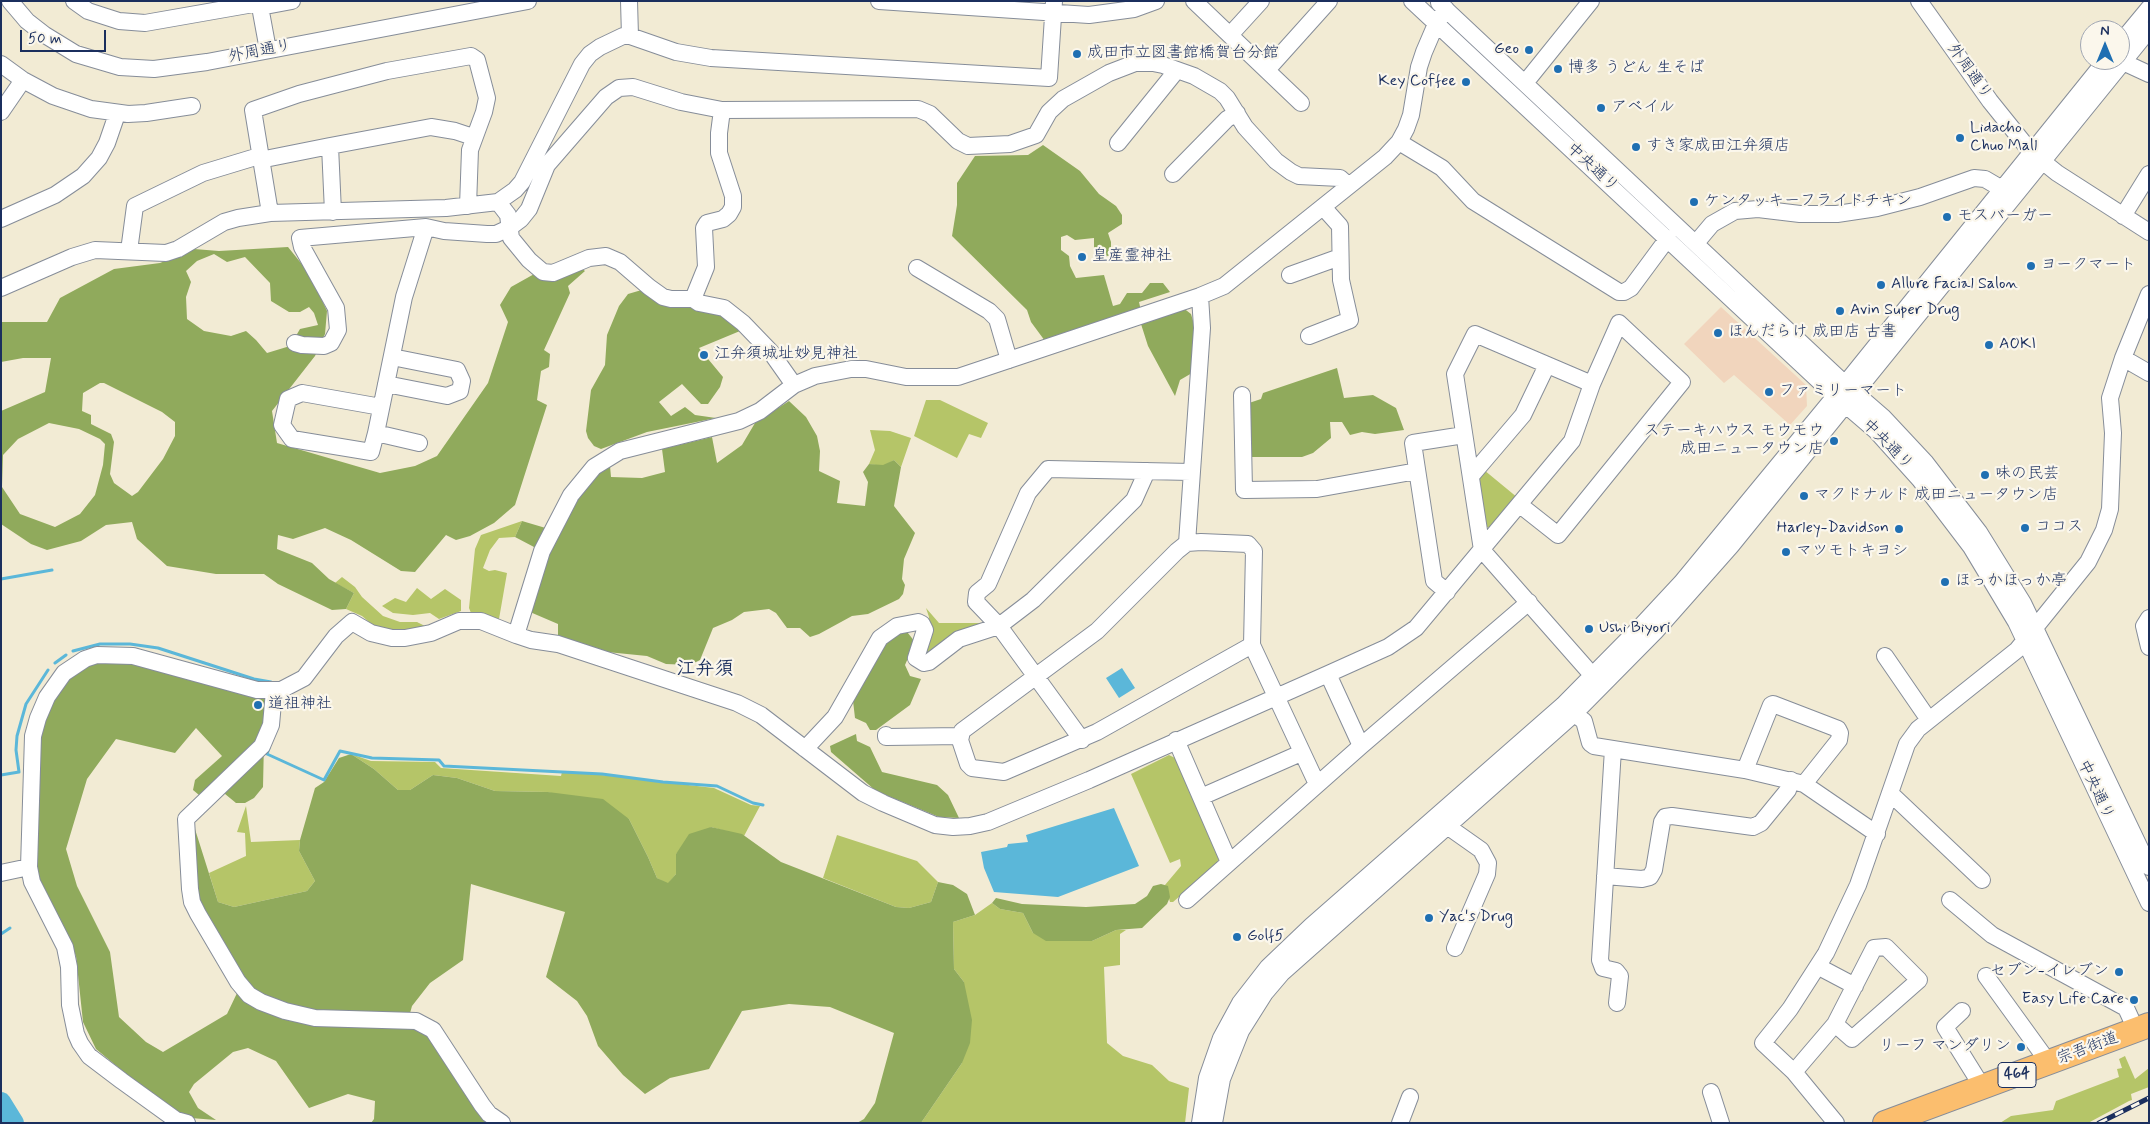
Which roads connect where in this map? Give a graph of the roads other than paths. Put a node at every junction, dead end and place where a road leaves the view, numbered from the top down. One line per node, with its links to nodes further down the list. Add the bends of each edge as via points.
1 (6, 1): 17 (street)
2 (10, 1): 26 (street, 外周通り, via 28,21 61,46 91,60 120,67 179,67)
3 (74, 1): 20 (street, via 88,11 124,22 152,22)
4 (292, 1): 15 (street)
5 (528, 1): 26 (street, 外周通り)
6 (629, 1): 25 (street)
7 (879, 1): 18 (street)
8 (1156, 1): 18 (street, via 1134,9 1089,16)
9 (1194, 1): 24 (street)
10 (1261, 1): 24 (street)
11 (1329, 1): 31 (street)
12 (1412, 1): 21 (street, 中央通り)
13 (1591, 1): 36 (street)
14 (1919, 1): 47 (street, 外周通り, via 1990,101)
15 (259, 4): 20 (street); 26 (street)
16 (1442, 5): 21 (street); 36 (street, 中央通り)
17 (1, 6)
18 (1054, 7): 25 (street, via 1048,78 711,58 676,52)
19 (2149, 8): 23 (street)
20 (188, 9)
21 (1436, 24): 44 (street, via 1419,67 1406,129); 63 (street, 中央通り)
22 (2149, 30): 27 (street)
23 (2130, 31)
24 (1230, 35): 31 (street)
25 (630, 36): 53 (street, via 609,41 590,54 574,78 522,182)
26 (268, 50)
27 (2130, 53)
28 (1, 64): 35 (street)
29 (2130, 65): 34 (street)
30 (1177, 70): 39 (street, via 1153,63 1135,63 1118,68 1063,99 1049,112 1036,135 1010,144 968,146 958,141 930,114 918,110); 41 (street, via 1220,91); 45 (street)
31 (1267, 70): 37 (street)
32 (2099, 70): 47 (street)
33 (2116, 70): 47 (street)
34 (2149, 74)
35 (23, 80): 40 (street); 42 (street, via 71,103)
36 (1525, 83): 64 (street, 中央通り)
37 (1301, 103)
38 (192, 106): 42 (street, via 146,114)
39 (722, 110): 61 (street, via 633,87 612,91 548,165 529,209); 72 (street, via 719,153 733,196 733,207 729,214 707,223 704,228 706,267)
40 (1, 112)
41 (1237, 113): 49 (street, via 1227,119); 51 (street, via 1245,127 1291,172 1300,176 1340,178)
42 (117, 114): 59 (street, via 99,158 83,176 55,194)
43 (473, 137): 46 (street, via 431,127); 48 (street, via 487,98 477,60 471,56 387,71 257,107 253,110); 54 (street, via 468,160)
44 (1399, 142): 51 (street); 63 (street, via 1442,168 1473,201 1619,292 1631,288)
45 (1118, 143)
46 (330, 146): 48 (street); 56 (street)
47 (2037, 157): 52 (street); 58 (street, 外周通り); 83 (street)
48 (260, 158): 57 (street); 65 (street, via 203,173 135,206)
49 (1173, 174)
50 (2149, 174): 58 (street)
51 (1349, 186): 55 (street)
52 (2002, 189): 64 (street, via 1985,178 1974,178 1920,197 1837,214 1758,209 1735,211 1712,224); 83 (street)
53 (498, 202): 54 (street); 61 (street, via 508,215)
54 (468, 206): 56 (street)
55 (1324, 207): 66 (street, via 1340,226); 71 (street, via 1224,286)
56 (333, 212): 57 (street)
57 (270, 213): 65 (street, via 224,222 166,253)
58 (2123, 216): 62 (street, 外周通り)
59 (1, 219)
60 (426, 227): 61 (street, via 487,234); 74 (street, via 300,238 336,308 338,330 331,343 324,346); 75 (street, via 404,297)
61 (509, 228): 72 (street, via 511,238 528,260 543,272 553,274 588,258 606,256 620,262 663,296)
62 (2149, 232)
63 (1668, 238): 83 (street, 中央通り)
64 (1696, 243): 83 (street, 中央通り)
65 (129, 251): 69 (street, via 88,252)
66 (1340, 257): 68 (street); 73 (street, via 1350,320)
67 (917, 268): 77 (street, via 989,311 997,319)
68 (1290, 275)
69 (1, 288)
70 (2149, 294): 76 (street)
71 (1200, 296): 77 (street); 91 (street, via 1202,328)
72 (693, 299): 82 (street, via 724,308 743,323 770,351)
73 (1309, 336)
74 (295, 343)
75 (392, 357): 80 (street); 80 (street, via 457,370 462,381 460,391 447,396)
76 (2123, 358): 79 (street); 100 (street, via 2110,398 2113,433 2110,509 2104,530 2088,562)
77 (1009, 360): 82 (street, via 958,377 906,377 851,369 815,376)
78 (1547, 365): 81 (street); 87 (street, via 1475,334 1454,374); 92 (street, via 1523,415)
79 (2149, 373)
80 (386, 384): 85 (street)
81 (1592, 384): 93 (street, via 1572,441); 93 (street, via 1619,323 1682,382 1558,535)
82 (794, 385): 101 (street, via 760,411 739,421 620,451 594,467 571,495 542,551)
83 (1845, 394): 100 (street, 中央通り, via 1972,547); 107 (street, via 1731,546 1655,632)
84 (1242, 395): 90 (street, via 1244,490 1317,490)
85 (381, 407): 86 (street); 86 (street, via 302,393 288,399 282,425 292,439 371,452)
86 (376, 433): 88 (street)
87 (1464, 435): 90 (street, via 1413,443); 92 (street)
88 (419, 443)
89 (1147, 471): 91 (street); 99 (street, via 1134,500 1032,600); 99 (street, via 1048,469 1028,492 988,584 977,593 976,602)
90 (1417, 471): 96 (street, via 1434,581)
91 (1191, 472): 94 (street)
92 (1471, 476): 95 (street)
93 (1520, 506): 95 (street)
94 (1187, 543): 102 (street, via 1248,544 1254,551); 106 (street, via 1097,631)
95 (1482, 550): 96 (street); 97 (street)
96 (1447, 592): 105 (street, via 1416,628 1398,641)
97 (1528, 602): 107 (street); 116 (street)
98 (2149, 618): 103 (street, via 2144,626)
99 (999, 626): 106 (street); 117 (street, via 959,639 924,663 916,658 925,627 918,622 897,626 880,638 835,718)
100 (2030, 634): 111 (street, via 2017,650); 128 (street, 中央通り); 135 (street, 中央通り)
101 (516, 635): 108 (street, via 470,620 417,637 392,638 371,633 352,622 336,636 304,678); 117 (street, via 558,644 737,703 761,715)
102 (1252, 645): 109 (street); 114 (street)
103 (2149, 647)
104 (1885, 656): 111 (street)
105 (1328, 674): 109 (street); 116 (street)
106 (1038, 676): 113 (street, via 962,731); 114 (street)
107 (1598, 681): 110 (street)
108 (274, 691): 129 (street, via 257,690 133,656 97,655 64,672 46,697 34,736); 150 (street, via 271,725 262,746 186,820 190,889 195,908 249,995 285,1011 315,1018 416,1021 433,1030 488,1114)
109 (1276, 696): 115 (street); 119 (street)
110 (1569, 710): 118 (street, via 1584,721 1590,743); 125 (street); 151 (street, via 1311,926 1268,967 1240,1003 1221,1038 1207,1078)
111 (1929, 720): 123 (street, via 1907,744)
112 (886, 735): 113 (street)
113 (961, 736): 114 (street, via 972,768 1004,772)
114 (1082, 740)
115 (1176, 740): 117 (street, via 988,822 953,828 919,820 883,804 863,793); 124 (street)
116 (1361, 746): 122 (street)
117 (805, 749)
118 (1613, 749): 120 (street); 131 (street)
119 (1302, 753): 122 (street); 124 (street)
120 (1746, 770): 121 (street); 121 (street, via 1773,704 1838,729 1840,733 1839,740)
121 (1798, 782): 126 (street); 131 (street, via 1761,823 1753,827 1666,817 1662,822 1650,877)
122 (1317, 784): 127 (street)
123 (1890, 793): 126 (street); 132 (street)
124 (1201, 797): 127 (street)
125 (1447, 826): 136 (street, via 1481,850 1488,863 1487,874); 152 (street, via 1299,956 1265,993 1241,1031 1231,1056 1222,1079)
126 (1876, 834): 137 (street, via 1849,906)
127 (1229, 862): 133 (street)
128 (2149, 866)
129 (28, 867): 130 (street); 149 (street, via 32,882 65,947 76,1034 88,1056 176,1120)
130 (1, 873)
131 (1605, 876): 140 (street, via 1600,960 1603,968 1616,971 1620,976)
132 (1982, 880)
133 (1187, 900)
134 (1950, 900): 143 (street, via 1992,935 2126,1008)
135 (2149, 903)
136 (1455, 948)
137 (1819, 967): 139 (street); 145 (street, via 1764,1043)
138 (1986, 976): 144 (street)
139 (1856, 986): 142 (street); 142 (street, via 1874,948 1886,947 1919,980 1852,1039)
140 (1617, 1004)
141 (1962, 1011): 146 (street, via 1945,1027)
142 (1835, 1024): 145 (street)
143 (2142, 1028): 144 (highway, 宗吾街道 / 464)
144 (2049, 1063): 146 (highway, 宗吾街道 / 464)
145 (1794, 1072): 155 (street)
146 (1983, 1088): 156 (highway, 宗吾街道 / 464)
147 (1711, 1092): 154 (street)
148 (1410, 1097): 153 (street)
149 (187, 1123)
150 (502, 1123)
151 (1200, 1123)
152 (1214, 1123)
153 (1400, 1123)
154 (1721, 1123)
155 (1836, 1123)
156 (1886, 1123)

